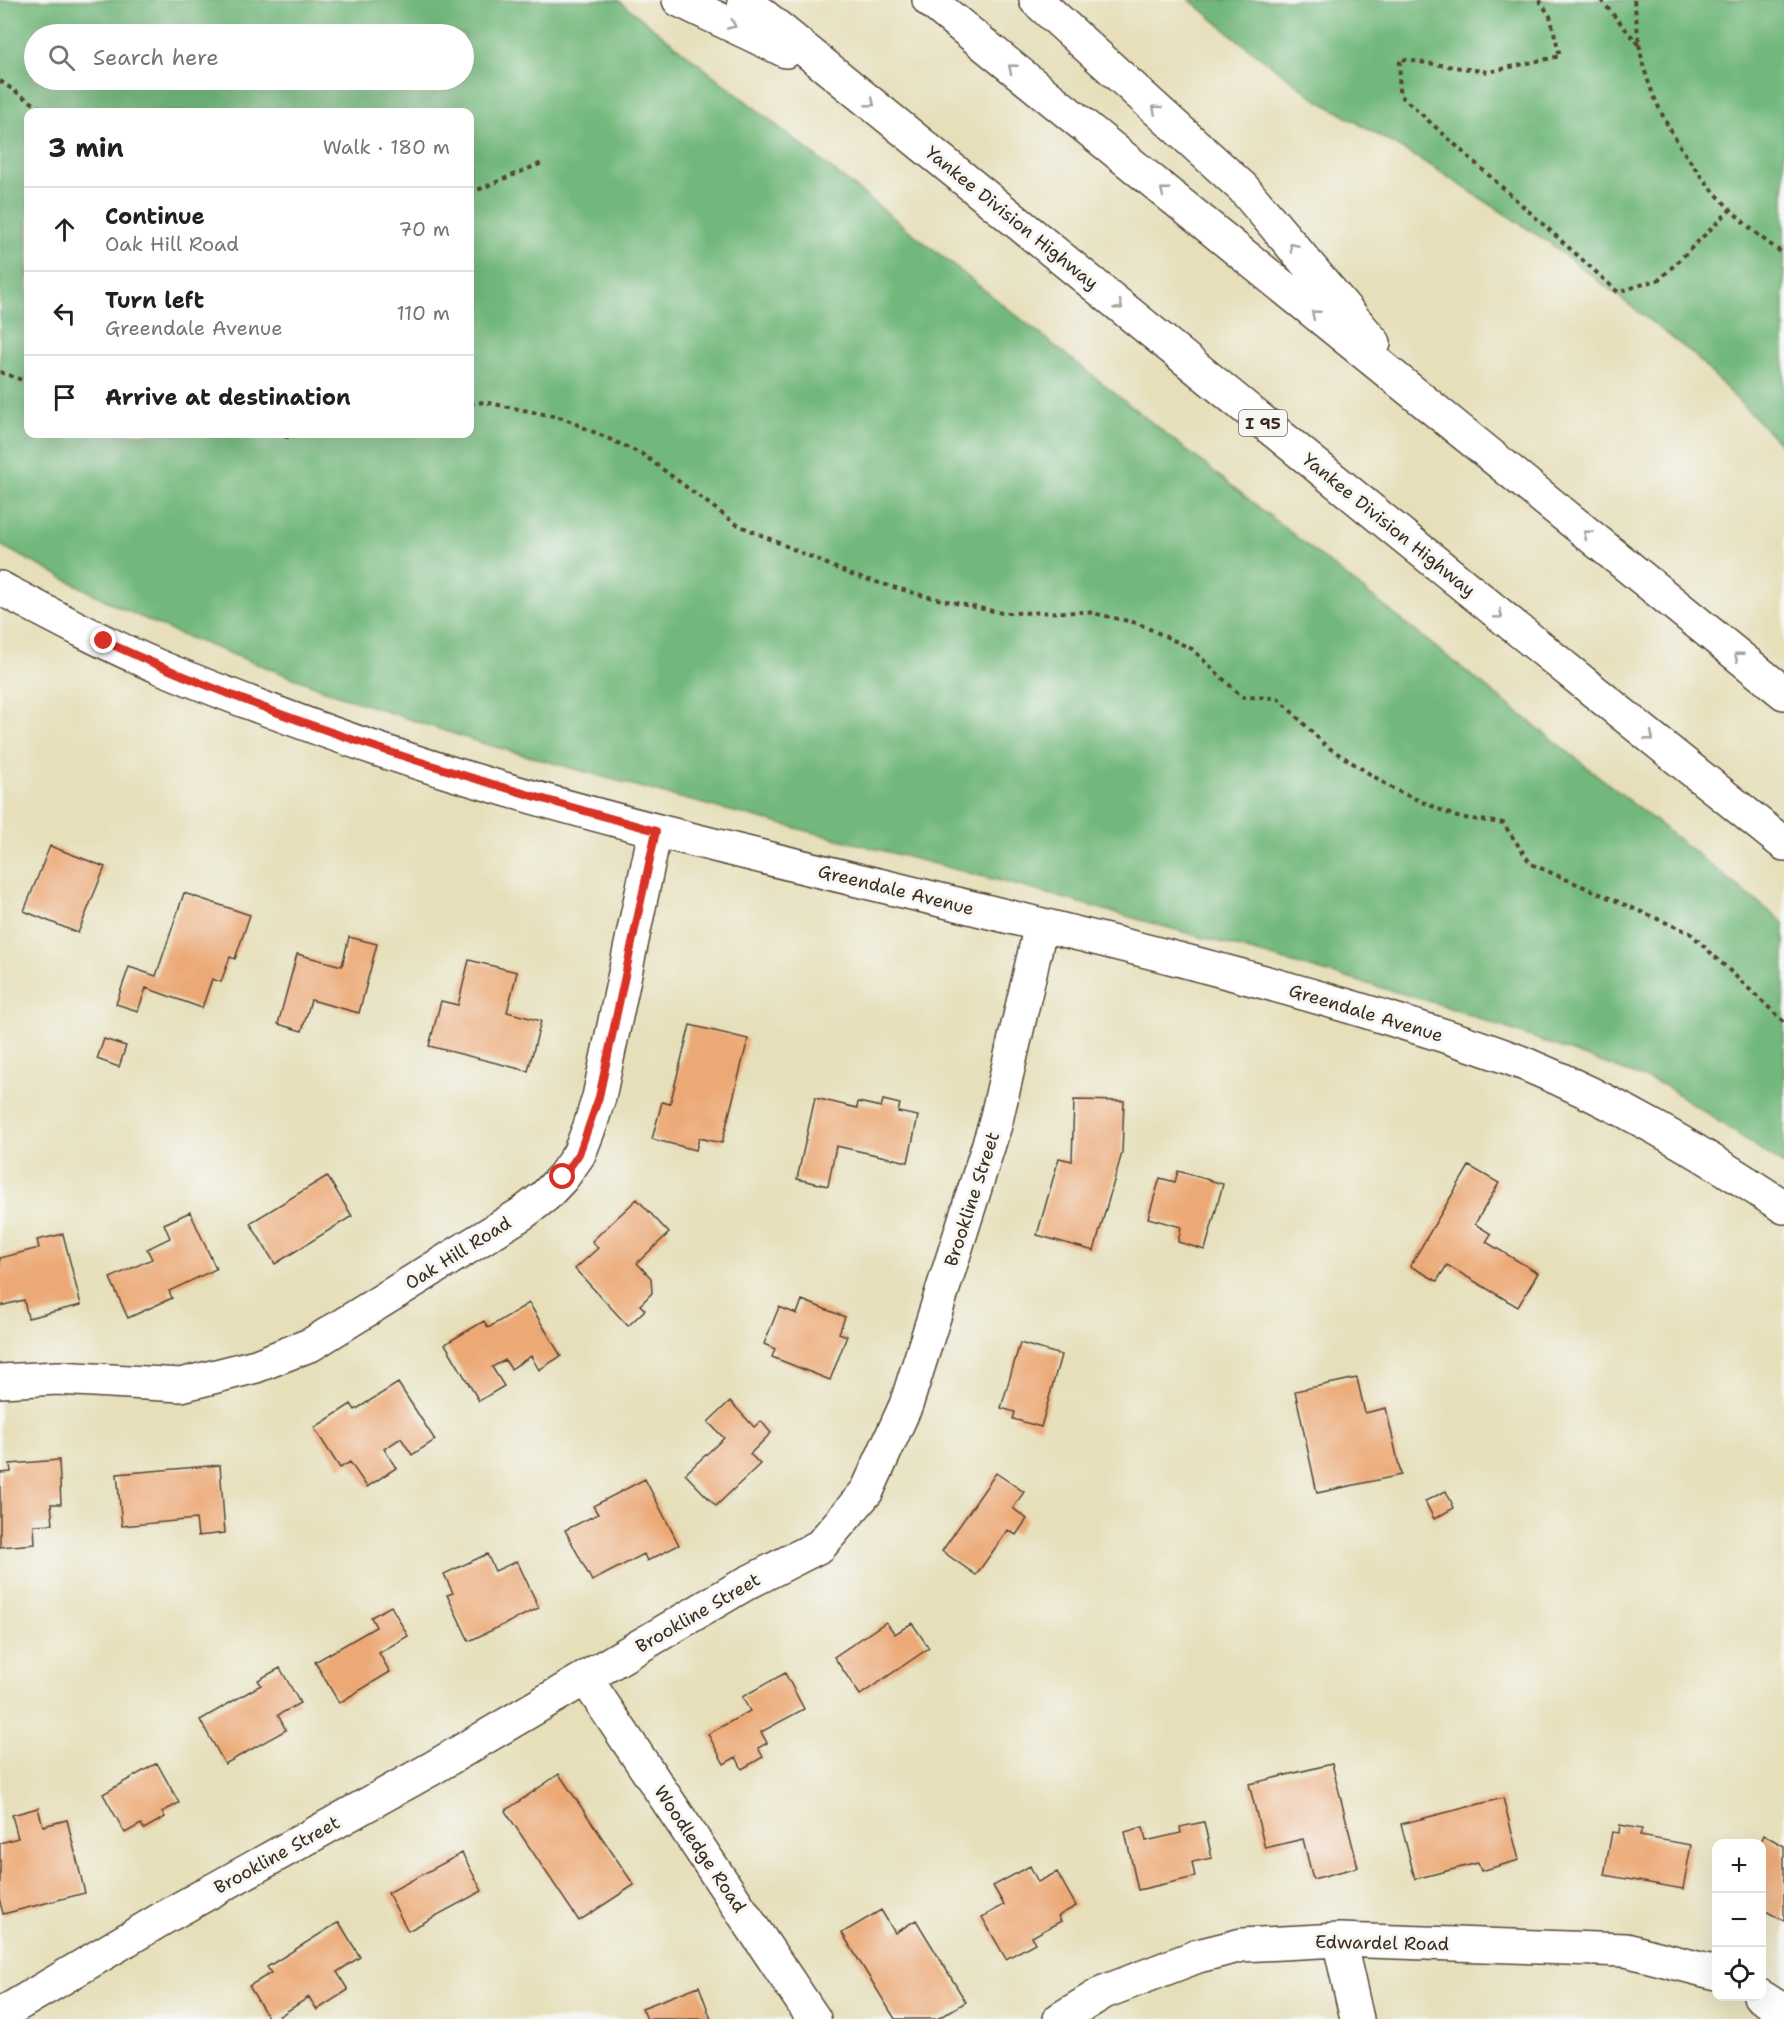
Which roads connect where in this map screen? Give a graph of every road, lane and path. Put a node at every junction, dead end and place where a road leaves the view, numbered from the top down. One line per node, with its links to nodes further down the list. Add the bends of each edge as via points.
1 (679, 0): 9 (main road, one-way to 9)
2 (744, 0): 9 (main road, Yankee Division Highway / I 95)
3 (928, 0): 19 (main road, one-way to 3)
4 (1036, 0): 19 (main road, one-way to 4, via 1243,188)
5 (1539, 0): 14 (path, via 1550,16 1560,56 1488,72 1400,59 1399,94 1618,292 1660,279)
6 (1601, 0): 8 (path)
7 (1634, 0): 8 (path)
8 (1640, 46): 14 (path, via 1643,65 1681,151)
9 (834, 74): 23 (main road, Yankee Division Highway / I 95, one-way to 23)
10 (0, 81): 11 (path)
11 (40, 108)
12 (542, 163): 13 (path)
13 (474, 192)
14 (1731, 209): 15 (path)
15 (1784, 254)
16 (0, 372): 17 (path)
17 (24, 381)
18 (474, 403): 25 (path, via 484,402 563,418 642,454 736,524 852,575 1002,613 1088,612 1137,623 1174,640 1192,649 1242,697 1278,698 1326,746 1395,790 1457,817 1503,823 1531,864 1690,933)
19 (1426, 404): 21 (main road, one-way to 19)
20 (0, 588): 22 (main road, Greendale Avenue, via 158,666 272,710 466,778)
21 (1784, 693)
22 (656, 831): 24 (main road, Greendale Avenue); 27 (main road, Oak Hill Road, via 599,1097 579,1154 545,1196 312,1344 256,1366 181,1384 58,1378)
23 (1784, 844)
24 (1041, 925): 26 (main road, Greendale Avenue, via 1283,988 1523,1063 1663,1130); 28 (main road, Brookline Street, via 995,1125 906,1405 867,1491 820,1546 745,1584)
25 (1784, 1022)
26 (1784, 1207)
27 (0, 1381)
28 (586, 1679): 33 (main road, Brookline Street); 34 (main road, Woodledge Road)
29 (1338, 1940): 30 (main road, Edwardel Road, via 1626,1950); 35 (main road, Edwardel Road, via 1242,1945 1198,1956 1104,1992); 36 (main road)
30 (1712, 1972)
31 (1766, 2000): 32 (main road)
32 (1784, 2011)
33 (0, 2015)
34 (814, 2019)
35 (1060, 2019)
36 (1357, 2019)

